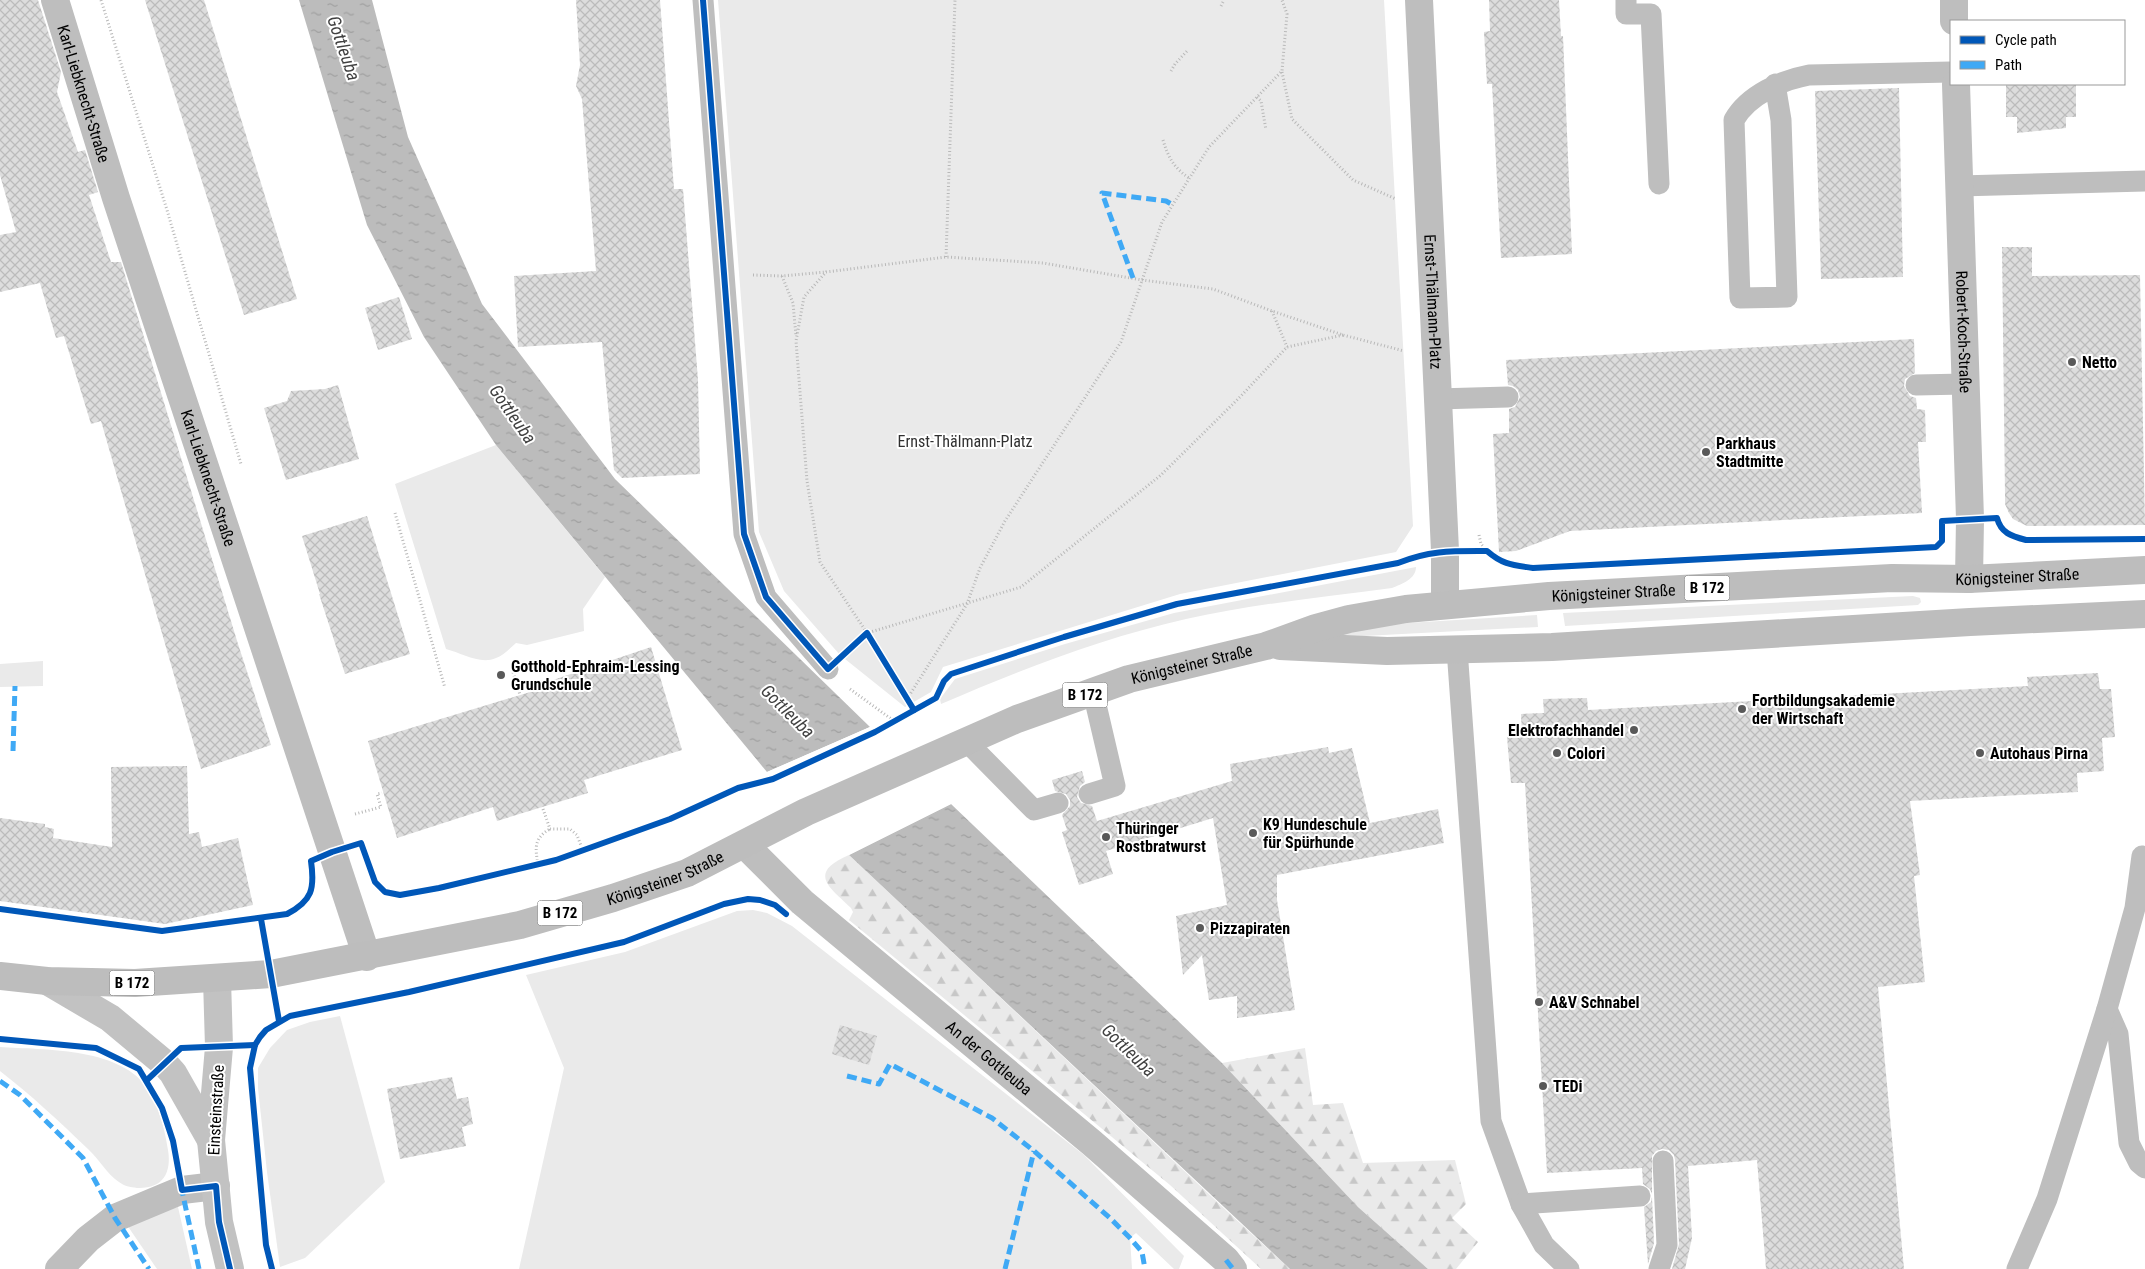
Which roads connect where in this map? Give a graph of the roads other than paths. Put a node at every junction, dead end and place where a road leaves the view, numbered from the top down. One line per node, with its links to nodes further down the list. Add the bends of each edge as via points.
1 (55, 0): 31 (street, Karl-Liebknecht-Straße, via 116,198)
2 (703, 0): 24 (lane, via 744,534 766,597)
3 (1419, 0): 16 (street, Ernst-Thälmann-Platz)
4 (1626, 0): 11 (lane, via 1626,14 1651,14)
5 (1954, 0): 6 (street)
6 (1954, 20)
7 (1950, 72): 8 (lane, via 1809,75)
8 (1776, 84): 8 (lane, via 1740,108 1734,120 1740,298 1787,297 1781,120)
9 (1956, 85): 12 (street, Robert-Koch-Straße)
10 (2145, 181): 12 (lane)
11 (1659, 184)
12 (1959, 186): 13 (street, Robert-Koch-Straße)
13 (1965, 384): 14 (lane); 18 (street, Robert-Koch-Straße)
14 (1916, 385)
15 (1508, 398): 16 (lane)
16 (1437, 399): 19 (street, Ernst-Thälmann-Platz)
17 (2145, 570): 18 (main road, Königsteiner Straße / B 172)
18 (1969, 579): 19 (main road, Königsteiner Straße / B 172, via 1892,578 1549,596); 21 (main road)
19 (1445, 605): 22 (main road, Königsteiner Straße / B 172, via 1349,619)
20 (2145, 614): 21 (main road, Königsteiner Straße / B 172)
21 (1970, 622): 23 (main road, Königsteiner Straße / B 172, via 1552,648)
22 (1266, 646): 23 (main road, Königsteiner Straße / B 172, via 1387,651); 25 (main road, Königsteiner Straße / B 172)
23 (1457, 649): 41 (lane, via 1491,1122)
24 (828, 669)
25 (1093, 692): 26 (main road, Königsteiner Straße / B 172, via 1016,719); 27 (lane, via 1115,786)
26 (967, 742): 28 (lane, via 1034,810); 29 (main road, Königsteiner Straße / B 172, via 806,812)
27 (1089, 794)
28 (1058, 803)
29 (745, 845): 31 (main road, Königsteiner Straße / B 172, via 687,873 613,898 520,925); 44 (street, An der Gottleuba, via 802,902 1092,1143)
30 (2142, 856): 35 (lane, via 2135,908)
31 (367, 957): 33 (main road, Königsteiner Straße / B 172, via 271,974)
32 (0, 976): 34 (main road, Königsteiner Straße / B 172)
33 (217, 979): 34 (main road, Königsteiner Straße / B 172, via 135,983); 36 (main road, Einsteinstraße, via 219,1047)
34 (48, 981): 36 (main road, via 110,1018 164,1063)
35 (2107, 1009): 38 (lane, via 2118,1034 2129,1143); 47 (lane, via 2047,1199)
36 (212, 1140): 39 (main road, Einsteinstraße)
37 (1663, 1161): 46 (lane, via 1667,1245)
38 (2145, 1168)
39 (216, 1186): 42 (street, via 182,1190 115,1218 88,1239); 43 (main road, Einsteinstraße)
40 (1640, 1196): 41 (lane)
41 (1521, 1204): 45 (lane, via 1544,1245)
42 (59, 1269)
43 (230, 1269)
44 (1233, 1269)
45 (1569, 1269)
46 (1659, 1269)
47 (2018, 1269)

